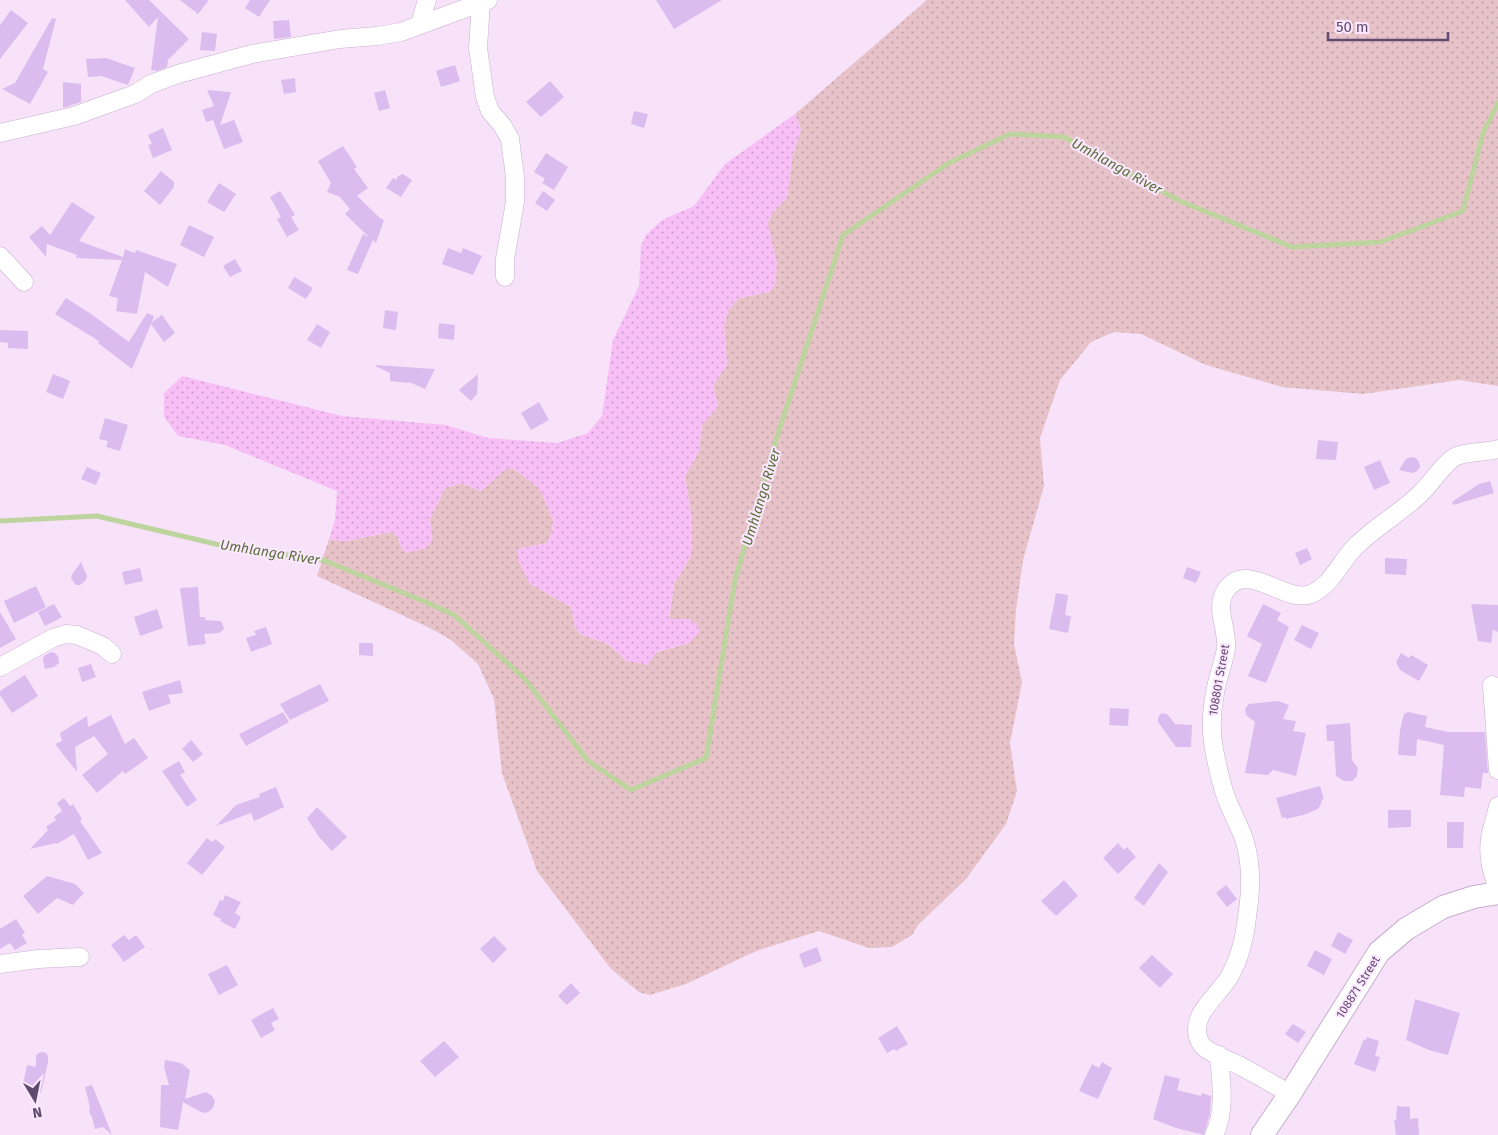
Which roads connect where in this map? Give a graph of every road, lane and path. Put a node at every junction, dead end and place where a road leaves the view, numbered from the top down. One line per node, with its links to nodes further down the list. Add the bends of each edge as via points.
1 (427, 0): 3 (street)
2 (485, 1): 3 (street); 6 (street, via 478,48 485,97 490,111 510,139 515,177)
3 (420, 24): 4 (street, via 402,32 252,54 178,74 74,116)
4 (0, 133)
5 (0, 256): 7 (street)
6 (505, 277)
7 (24, 282)
8 (1498, 449): 17 (street, 108801 Street, via 1455,457 1419,495 1356,545 1316,592 1299,596 1243,578 1237,579 1226,590 1222,620 1226,648 1215,693 1213,742 1226,797 1244,839 1250,883 1248,916 1236,964 1197,1022 1198,1036 1204,1048)
9 (112, 654): 10 (street, via 103,646 66,634 52,638)
10 (0, 667)
11 (1492, 685): 12 (street)
12 (1498, 770)
13 (1498, 806): 14 (street, via 1489,853)
14 (1498, 892): 18 (street, 108871 Street, via 1443,907 1406,929 1379,952)
15 (80, 956): 16 (street)
16 (0, 964)
17 (1219, 1055): 18 (street, 108801 Street); 19 (street, via 1222,1102)
18 (1290, 1094): 20 (street, 108871 Street)
19 (1214, 1135)
20 (1262, 1135)

